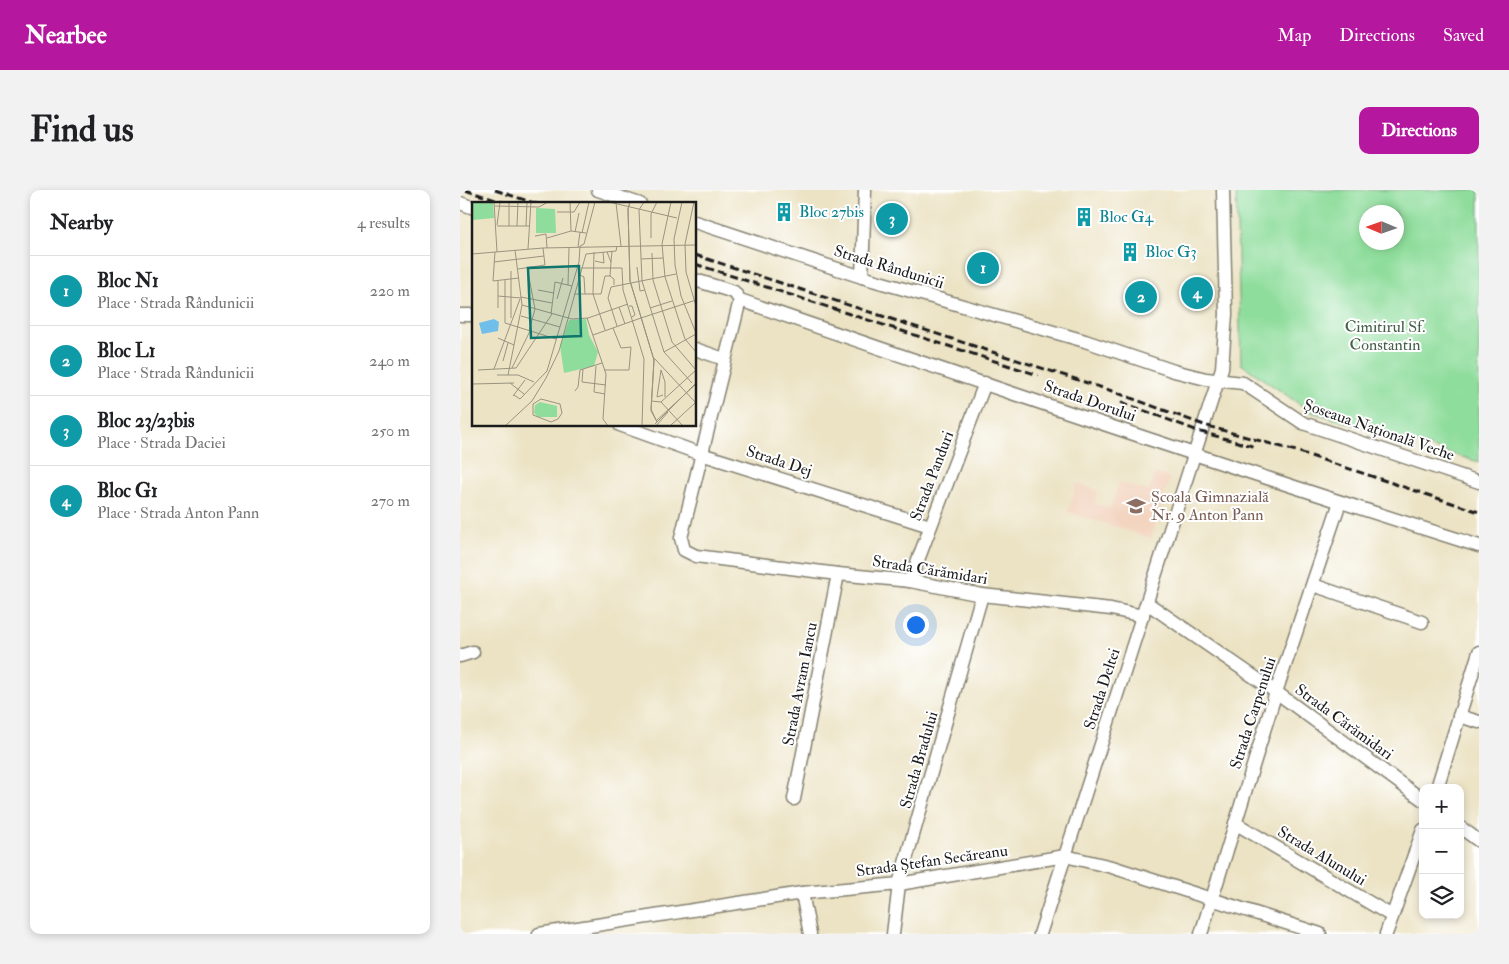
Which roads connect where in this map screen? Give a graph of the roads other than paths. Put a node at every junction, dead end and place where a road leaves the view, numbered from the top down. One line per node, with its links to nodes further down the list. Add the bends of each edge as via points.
1 (598, 190): 4 (street)
2 (865, 190): 8 (street)
3 (1223, 190): 13 (street, Strada Deltei, via 1226,314 1224,353)
4 (634, 202)
5 (460, 203): 6 (street)
6 (472, 207)
7 (696, 222): 8 (street, Strada Rândunicii)
8 (862, 277): 13 (street, Strada Rândunicii, via 1085,341 1174,371)
9 (696, 280): 10 (street, Strada Dorului, via 734,292)
10 (740, 300): 12 (street); 14 (street, Strada Dorului)
11 (696, 349): 12 (street)
12 (724, 359): 16 (street)
13 (1218, 381): 17 (street, Strada Deltei); 18 (street, Șoseaua Națională Veche, via 1243,383 1302,423)
14 (985, 383): 17 (street, Strada Dorului); 20 (street, Strada Panduri)
15 (623, 426): 16 (street, Strada Dej)
16 (701, 454): 20 (street, Strada Dej); 22 (street, Strada Cărămidari, via 681,538 684,550 696,556)
17 (1194, 454): 19 (street, Strada Dorului); 26 (street, Strada Deltei)
18 (1479, 482)
19 (1340, 502): 21 (street, Strada Dorului); 24 (street, Strada Carpenului)
20 (930, 526): 23 (street, Strada Panduri)
21 (1479, 546)
22 (838, 574): 23 (street, Strada Cărămidari); 37 (street, Strada Avram Iancu)
23 (910, 580): 25 (street, Strada Cărămidari)
24 (1313, 585): 28 (street); 32 (street, Strada Carpenului)
25 (982, 595): 27 (street, Strada Cărămidari, via 1111,609); 43 (street, Strada Bradului)
26 (1147, 603): 27 (street, Strada Deltei); 32 (street, Strada Cărămidari)
27 (1143, 616): 42 (street, Strada Deltei)
28 (1422, 622)
29 (472, 652): 31 (street)
30 (1479, 652): 33 (street)
31 (460, 656)
32 (1276, 692): 36 (street, Strada Cărămidari); 38 (street, Strada Carpenului)
33 (1459, 716): 34 (street); 35 (street)
34 (1479, 722)
35 (1438, 784)
36 (1419, 797)
37 (794, 799)
38 (1235, 823): 45 (street, Strada Carpenului); 46 (street, Strada Alunului)
39 (1461, 829): 41 (street)
40 (1419, 841): 46 (street)
41 (1479, 841)
42 (1065, 856): 43 (street, Strada Ștefan Secăreanu); 45 (street, Strada Ștefan Secăreanu); 50 (street, Strada Deltei)
43 (899, 884): 44 (street, Strada Ștefan Secăreanu); 49 (street, Strada Bradului)
44 (802, 893): 47 (street, Strada Ștefan Secăreanu); 48 (street)
45 (1211, 898): 51 (street, Strada Carpenului); 52 (street, Strada Ștefan Secăreanu)
46 (1392, 916): 53 (street)
47 (539, 934)
48 (810, 934)
49 (892, 934)
50 (1040, 934)
51 (1201, 934)
52 (1320, 934)
53 (1386, 934)

